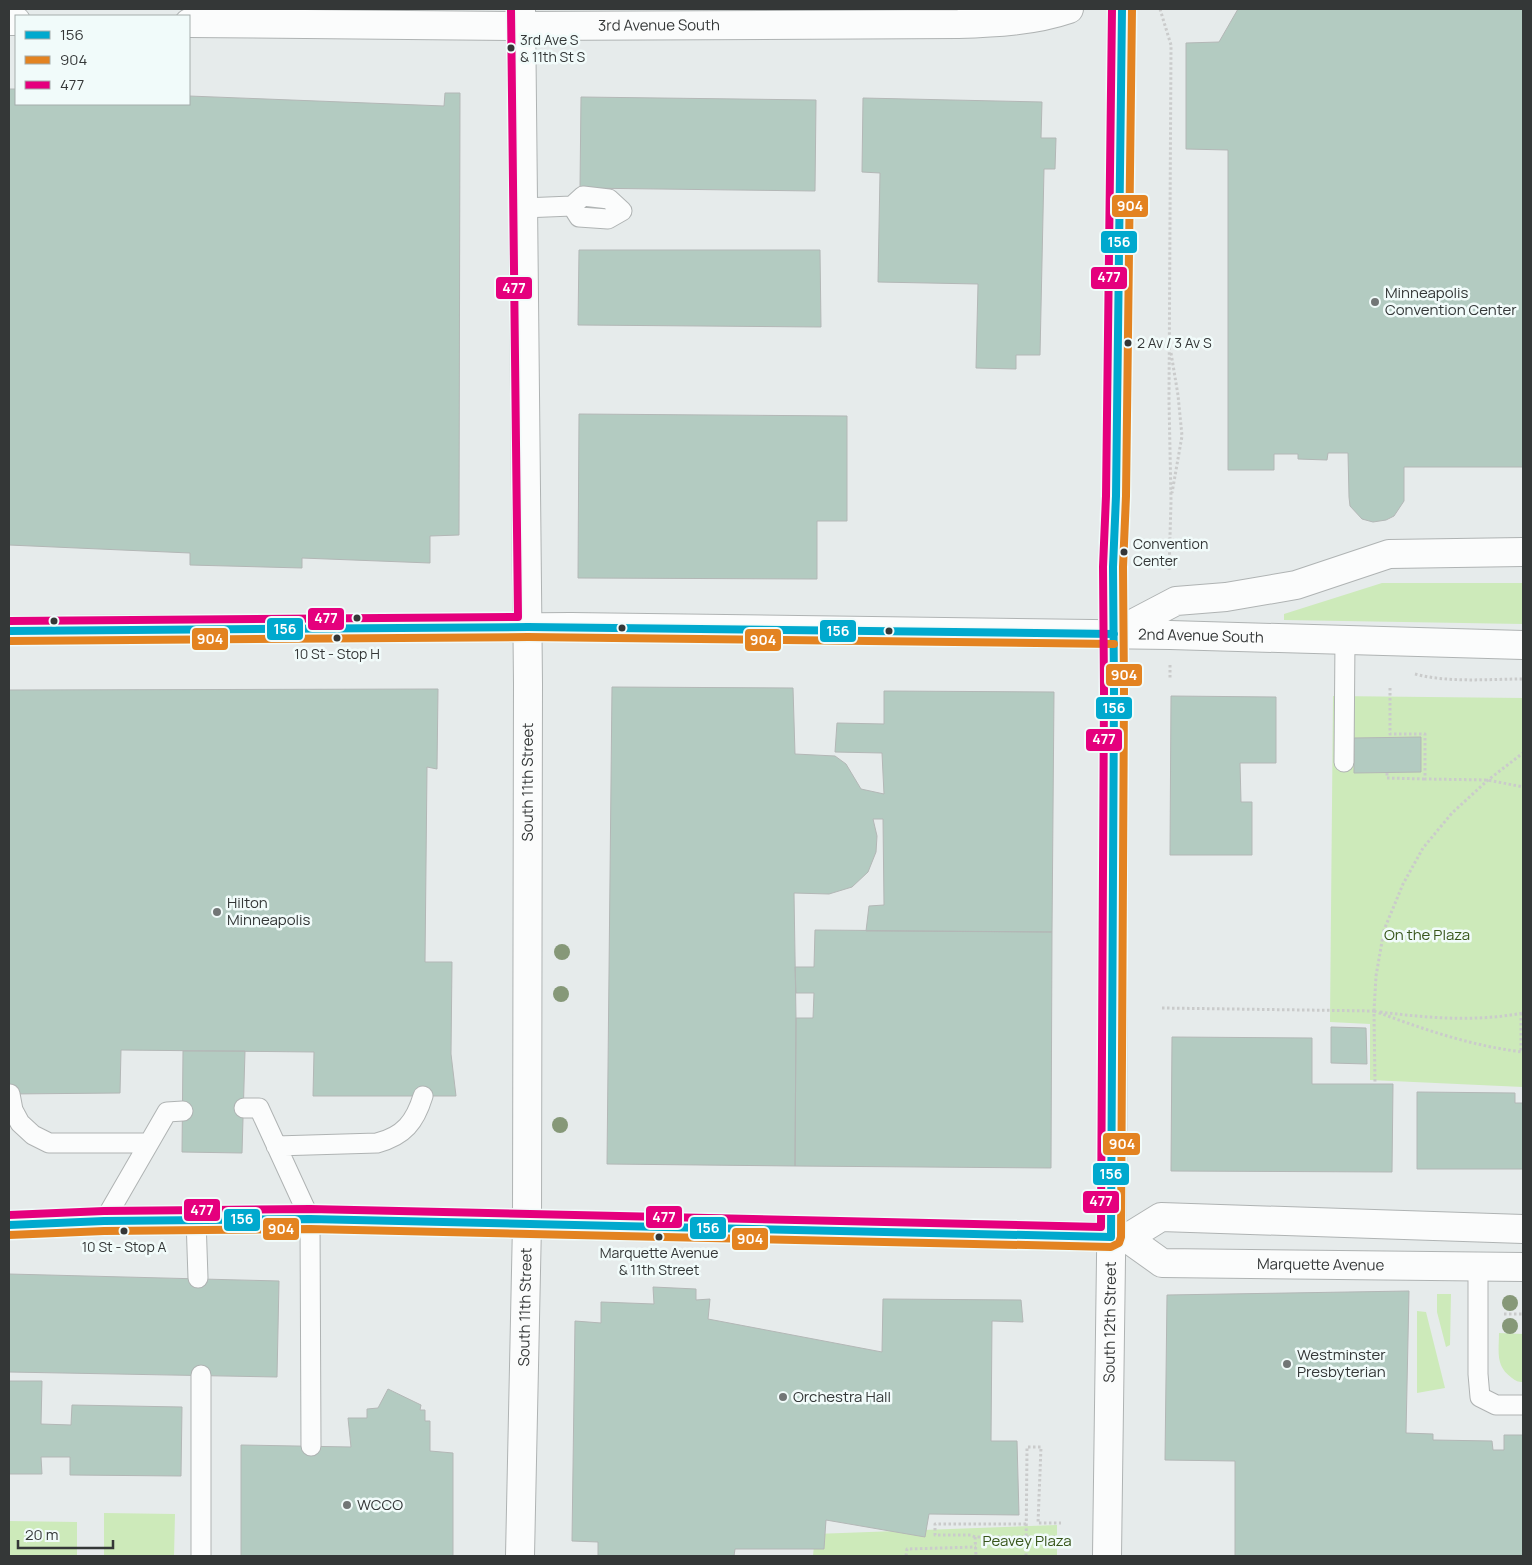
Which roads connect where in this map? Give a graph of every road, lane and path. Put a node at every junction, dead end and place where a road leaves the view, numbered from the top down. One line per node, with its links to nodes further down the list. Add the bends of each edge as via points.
1 (1069, 9): 4 (street, 3rd Avenue South, via 992,23 958,24)
2 (1122, 9): 14 (street, South 12th Street)
3 (1160, 9): 8 (path, via 1171,45)
4 (521, 17): 5 (street, 3rd Avenue South); 7 (street, South 11th Street)
5 (190, 23)
6 (572, 206): 7 (lane)
7 (523, 208): 12 (street, South 11th Street)
8 (1170, 344): 9 (path); 9 (path, via 1182,436)
9 (1171, 500): 11 (path)
10 (1523, 552): 14 (street, via 1388,554 1296,586 1176,601)
11 (1169, 574)
12 (528, 627): 13 (street, 2nd Avenue South); 14 (street, 2nd Avenue South); 38 (street, South 11th Street)
13 (9, 631)
14 (1114, 634): 15 (street, 2nd Avenue South); 41 (street, South 12th Street)
15 (1345, 640): 16 (street, 2nd Avenue South); 19 (lane)
16 (1523, 645)
17 (1390, 688): 21 (path, via 1390,736 1425,734)
18 (1523, 753): 22 (path)
19 (1344, 762)
20 (1387, 773): 21 (path, via 1387,778)
21 (1425, 779): 22 (path)
22 (1488, 780): 23 (path); 25 (path, via 1452,813 1423,848 1403,884 1384,930)
23 (1523, 787)
24 (1162, 1008): 25 (path)
25 (1374, 1011): 26 (path, via 1471,1019); 27 (path, via 1466,1042); 28 (path)
26 (1522, 1013): 27 (path)
27 (1522, 1051)
28 (1375, 1084)
29 (10, 1094): 33 (lane, via 20,1123 49,1143)
30 (423, 1096): 34 (lane, via 411,1123 390,1140)
31 (244, 1108): 34 (lane, via 259,1108)
32 (183, 1111): 33 (lane, via 166,1112)
33 (149, 1143): 37 (lane)
34 (276, 1146): 36 (lane)
35 (196, 1219): 36 (street); 37 (street); 44 (lane)
36 (310, 1219): 38 (street); 47 (lane)
37 (104, 1221): 39 (street)
38 (527, 1224): 41 (street); 55 (street, South 11th Street)
39 (9, 1225)
40 (1523, 1229): 41 (street, via 1161,1217)
41 (1119, 1237): 42 (street, Marquette Avenue, via 1162,1263); 59 (street, South 12th Street)
42 (1478, 1267): 43 (street, Marquette Avenue); 46 (lane, via 1480,1396 1496,1405)
43 (1523, 1267)
44 (198, 1278)
45 (201, 1375): 54 (lane)
46 (1523, 1405)
47 (311, 1446)
48 (1061, 1523): 49 (path, via 1038,1524 1041,1447 1027,1448)
49 (1026, 1524): 50 (path); 51 (path, via 935,1524 935,1535)
50 (1026, 1536): 51 (path); 52 (path); 58 (path)
51 (975, 1537): 53 (path)
52 (1061, 1537)
53 (976, 1547): 56 (path, via 907,1549); 57 (path)
54 (201, 1556)
55 (520, 1556)
56 (906, 1556)
57 (976, 1556)
58 (1026, 1556)
59 (1107, 1556)

